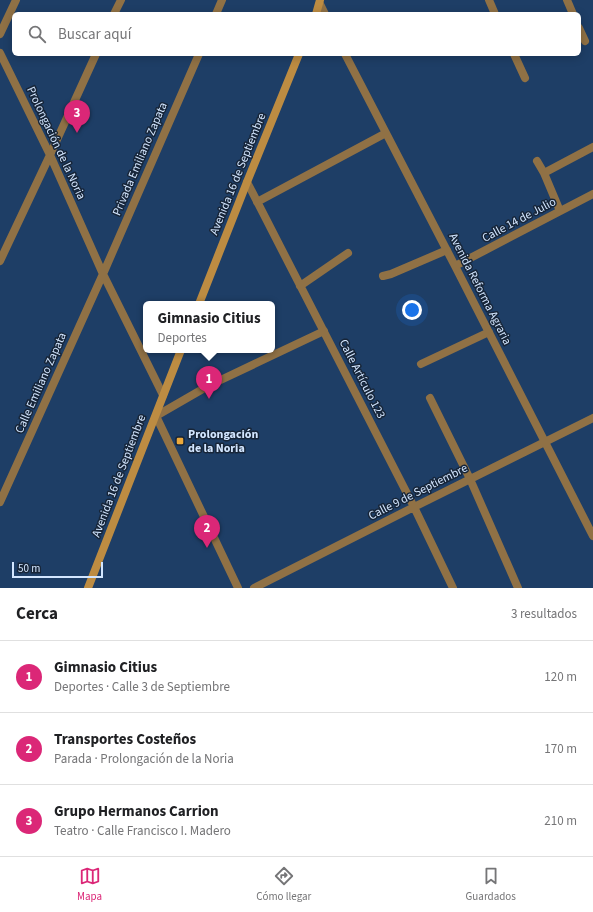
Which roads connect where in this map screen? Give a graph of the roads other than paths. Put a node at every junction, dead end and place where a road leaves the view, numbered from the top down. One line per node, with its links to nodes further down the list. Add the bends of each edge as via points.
1 (16, 0): 14 (street)
2 (121, 0): 7 (street)
3 (222, 0): 8 (street)
4 (489, 0): 11 (street)
5 (567, 0): 12 (street)
6 (320, 2): 9 (main road); 10 (street)
7 (115, 12)
8 (217, 12)
9 (317, 12)
10 (324, 12)
11 (494, 12)
12 (572, 12)
13 (581, 32): 15 (street)
14 (0, 34)
15 (585, 41)
16 (0, 53): 25 (street, Prolongación de la Noria)
17 (95, 56): 25 (street)
18 (198, 56): 36 (street, Privada Emiliano Zapata)
19 (298, 56): 28 (main road, Avenida 16 de Septiembre)
20 (347, 56): 23 (street, Avenida Reforma Agraria)
21 (515, 56): 22 (street)
22 (525, 78)
23 (386, 133): 30 (street); 32 (street, Avenida Reforma Agraria)
24 (593, 147): 27 (street)
25 (50, 155): 34 (street); 36 (street, Prolongación de la Noria)
26 (536, 161): 27 (street)
27 (544, 173): 31 (street)
28 (247, 182): 30 (street, Calle Artículo 123); 39 (main road, Avenida 16 de Septiembre)
29 (593, 195): 31 (street, Calle 14 de Julio)
30 (257, 202): 38 (street, Calle Artículo 123)
31 (560, 211): 35 (street, Calle 14 de Julio)
32 (447, 250): 35 (street, Avenida Reforma Agraria); 37 (street)
33 (348, 254): 38 (street)
34 (0, 261)
35 (455, 266): 41 (street, Avenida Reforma Agraria)
36 (103, 274): 44 (street, Prolongación de la Noria); 50 (street, Calle Emiliano Zapata)
37 (384, 276)
38 (300, 286): 40 (street, Calle Artículo 123)
39 (200, 301)
40 (324, 331): 46 (street, via 208,386); 51 (street, Calle Artículo 123)
41 (489, 332): 43 (street); 48 (street, Avenida Reforma Agraria)
42 (180, 353): 44 (main road, Avenida 16 de Septiembre)
43 (421, 364)
44 (163, 395): 46 (main road, Avenida 16 de Septiembre)
45 (430, 398): 49 (street)
46 (156, 416): 53 (main road, Avenida 16 de Septiembre); 54 (street)
47 (593, 418): 48 (street, Calle 9 de Septiembre)
48 (545, 442): 49 (street, Calle 9 de Septiembre); 52 (street, Avenida Reforma Agraria)
49 (470, 479): 51 (street, Calle 9 de Septiembre); 57 (street)
50 (0, 502)
51 (414, 507): 55 (street, Calle 9 de Septiembre); 56 (street, Calle Artículo 123)
52 (593, 536)
53 (88, 588)
54 (238, 588)
55 (254, 588)
56 (453, 588)
57 (518, 588)

